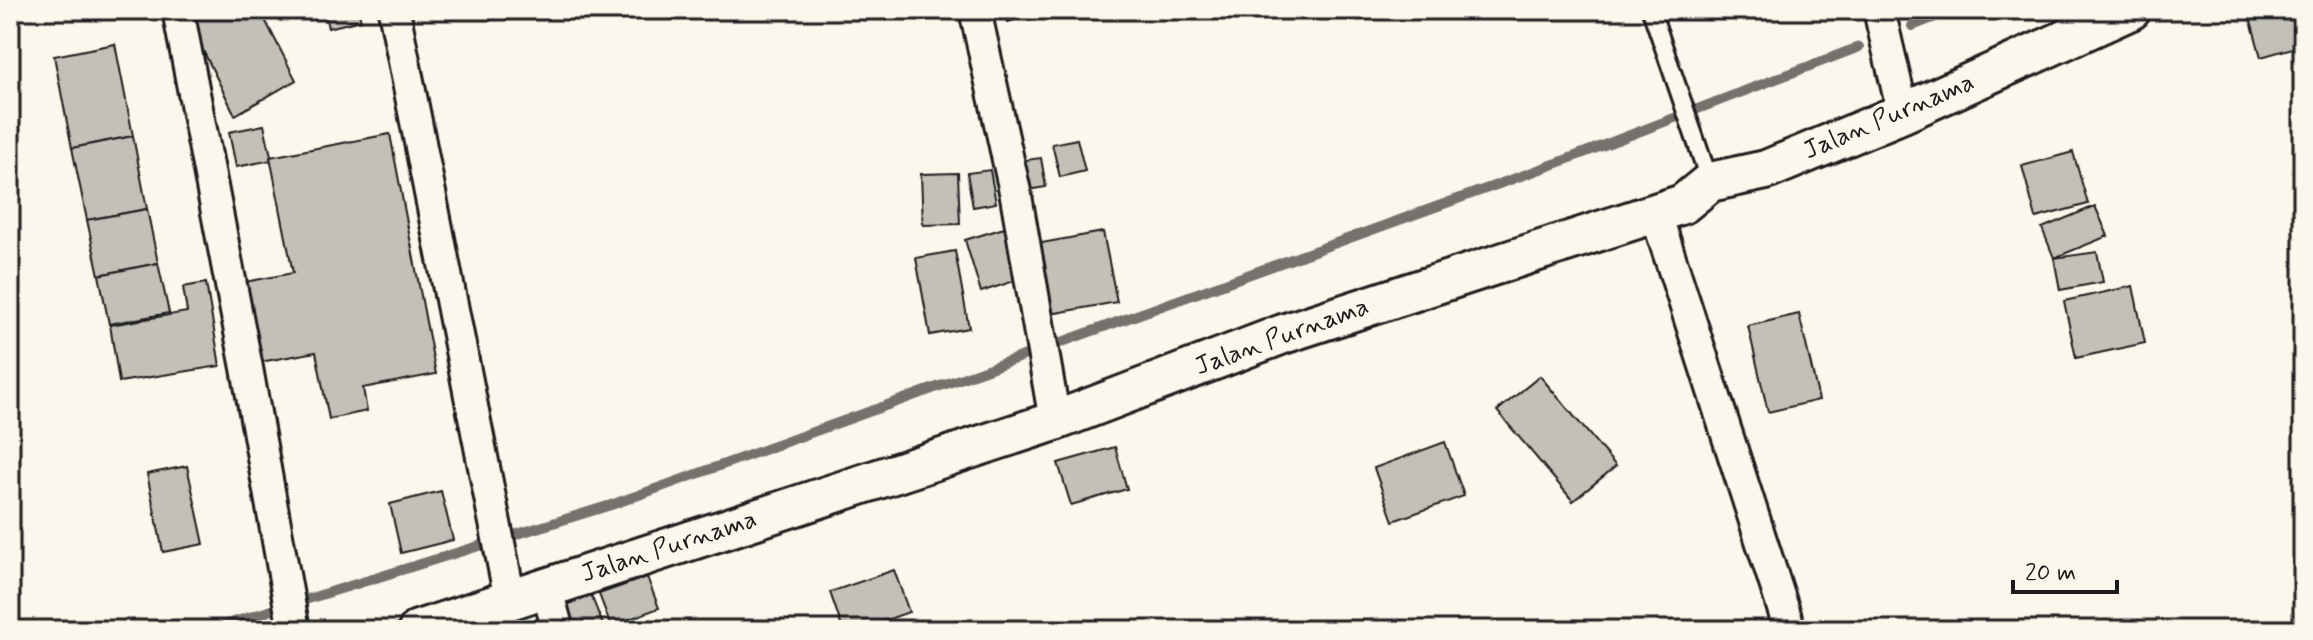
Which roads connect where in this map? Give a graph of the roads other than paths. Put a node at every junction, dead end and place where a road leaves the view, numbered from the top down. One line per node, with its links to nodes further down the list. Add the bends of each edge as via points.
1 (178, 10): 13 (street)
2 (394, 10): 12 (street)
3 (975, 10): 10 (street, via 1016,196)
4 (1651, 10): 8 (lane)
5 (1879, 10): 7 (street)
6 (2131, 10): 7 (street, Jalan Purnama)
7 (1903, 113): 8 (street, Jalan Purnama, via 1766,170)
8 (1710, 182): 9 (street, Jalan Purnama, via 1683,204)
9 (1656, 214): 10 (street, Jalan Purnama, via 1283,334); 16 (street)
10 (1055, 419): 11 (street, Jalan Purnama)
11 (546, 587): 12 (street, Jalan Purnama); 15 (street)
12 (510, 598): 14 (street, Jalan Purnama)
13 (294, 630)
14 (418, 630)
15 (558, 630)
16 (1790, 630)

